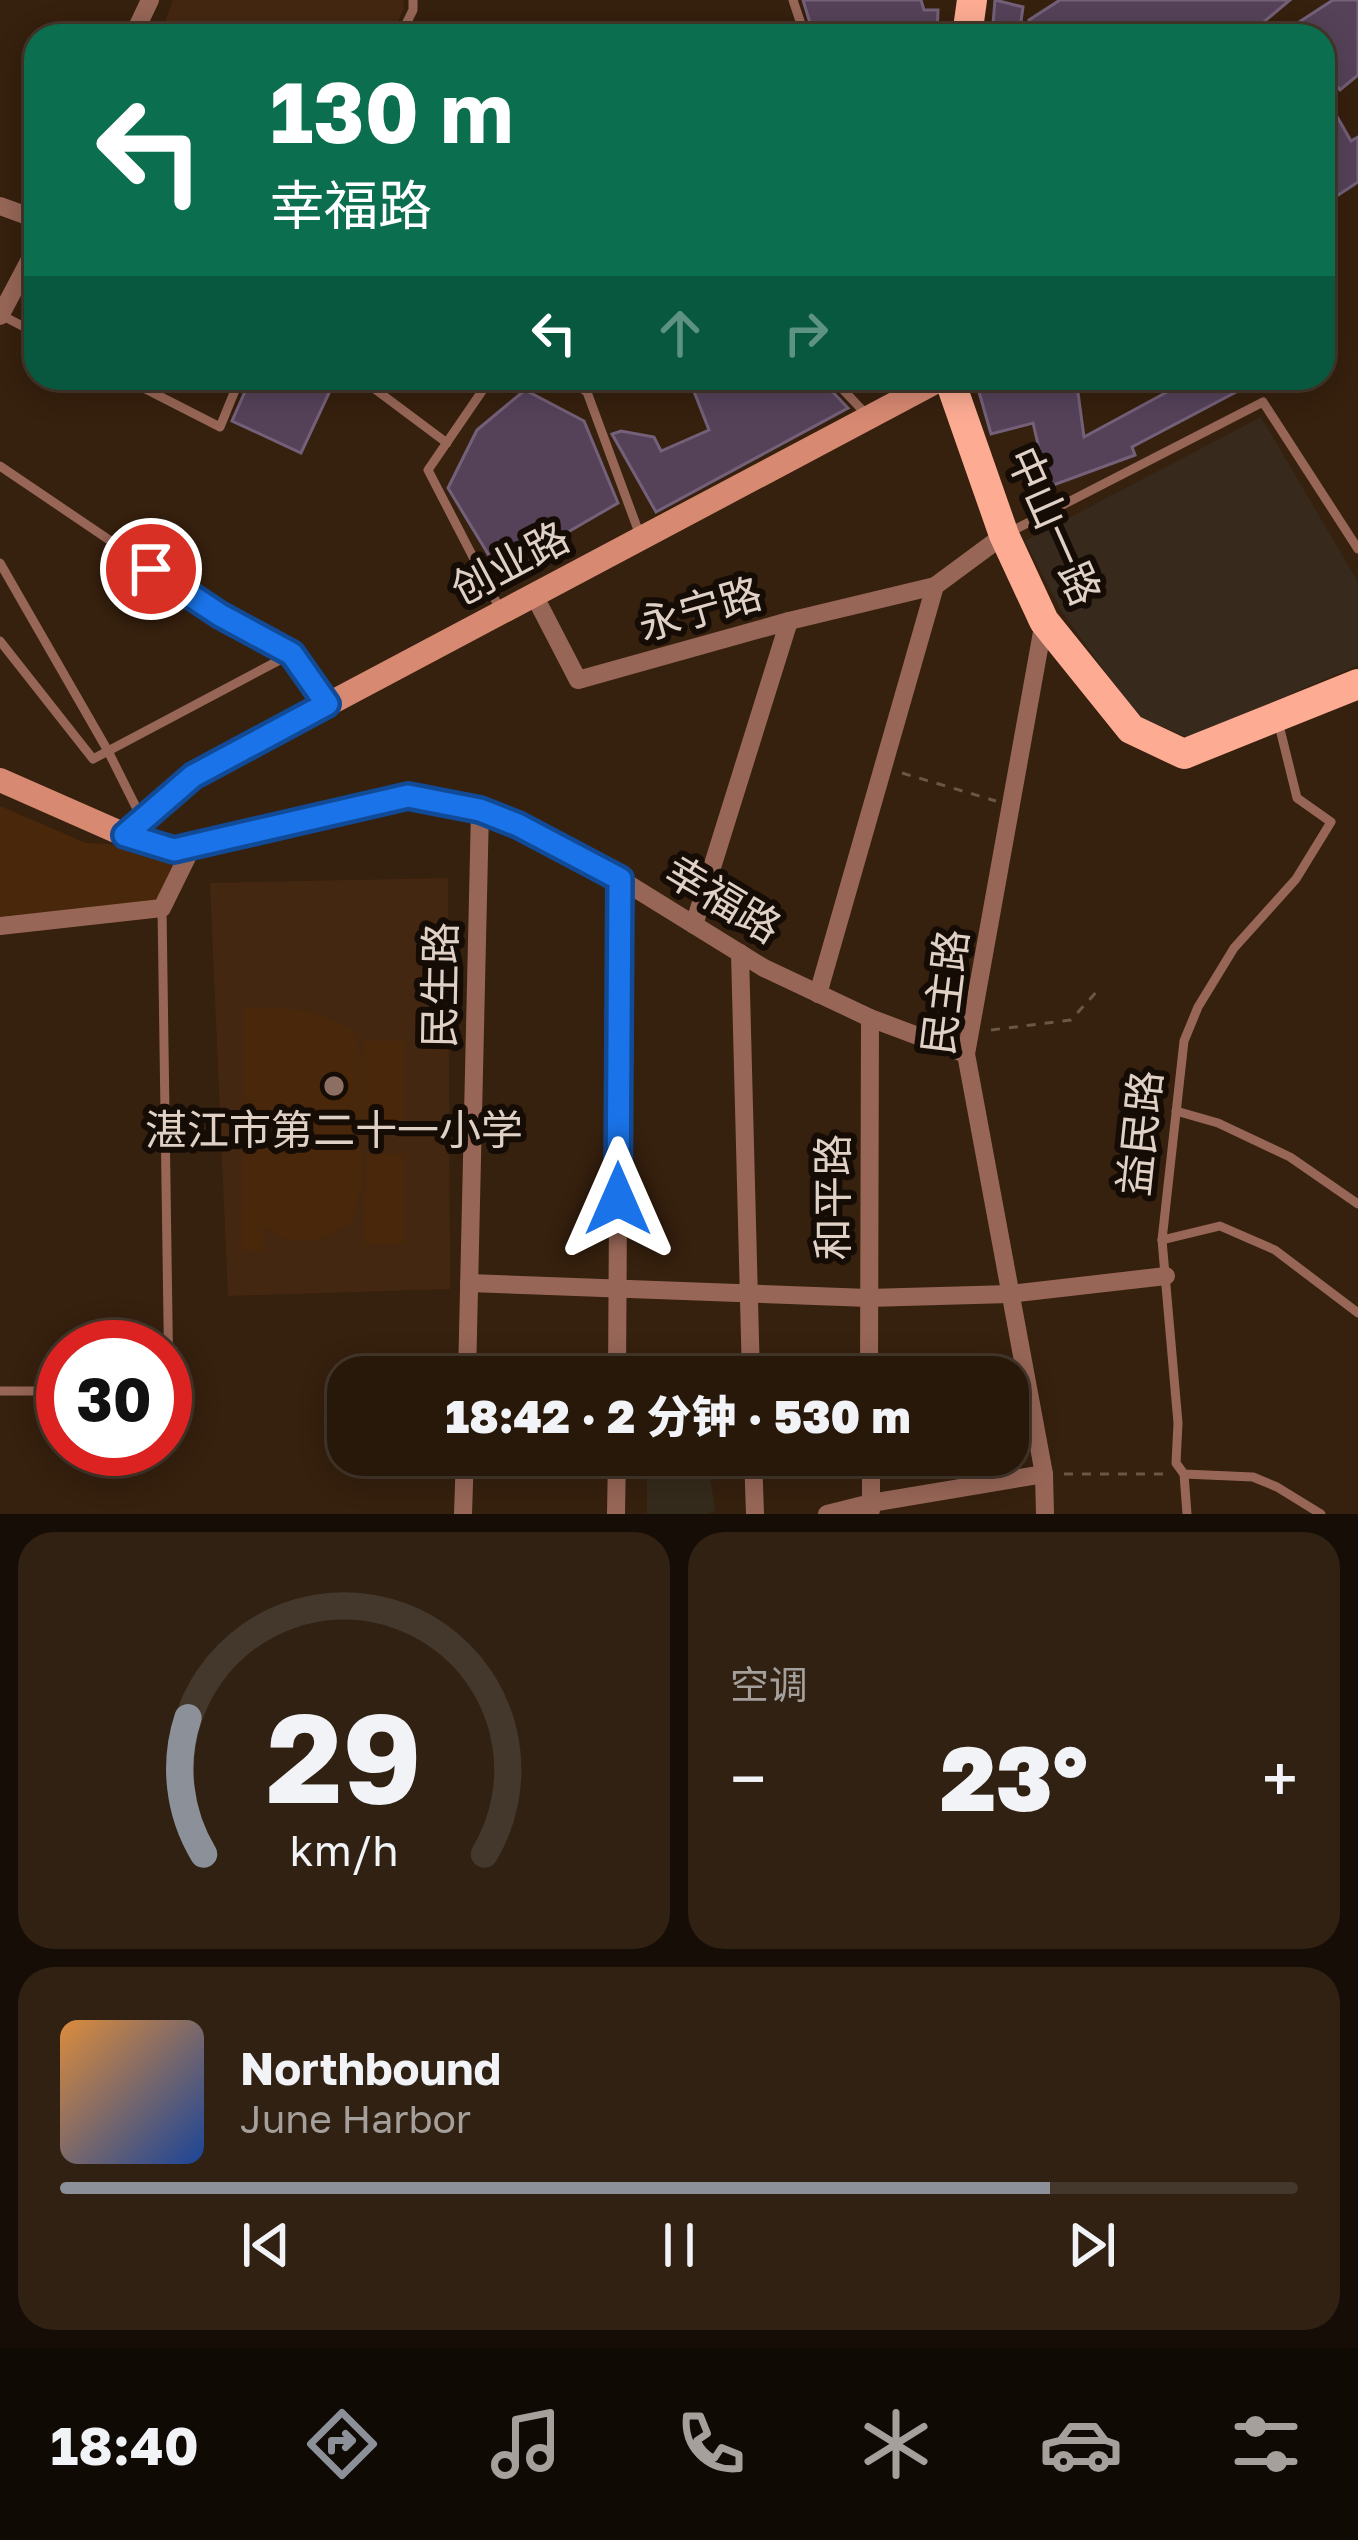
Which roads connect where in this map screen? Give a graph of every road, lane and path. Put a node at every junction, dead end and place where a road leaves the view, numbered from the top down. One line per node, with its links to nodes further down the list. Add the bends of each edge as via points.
1 (24, 271): 2 (street)
2 (0, 316)
3 (148, 390): 4 (lane, via 220,427)
4 (235, 390)
5 (376, 390): 12 (lane)
6 (483, 390): 12 (lane)
7 (584, 390): 15 (lane)
8 (843, 390): 11 (lane)
9 (922, 390): 11 (street, 创业路)
10 (950, 390): 14 (main road, 中山一路)
11 (869, 417): 15 (street, 创业路)
12 (447, 443): 20 (lane, via 428,470)
13 (0, 466): 24 (lane, via 220,615)
14 (1004, 535): 16 (lane, via 1262,402); 18 (street); 22 (main road, 中山一路)
15 (641, 538): 19 (street, 创业路)
16 (1358, 549)
17 (0, 563): 28 (lane)
18 (935, 586): 21 (street, 永宁路); 30 (street)
19 (534, 595): 20 (street, 创业路); 21 (street, 永宁路, via 578,680)
20 (502, 612): 26 (street, 创业路)
21 (789, 621): 38 (street)
22 (1044, 621): 27 (main road, 中山一路, via 1131,729 1184,754); 32 (street, 民主路)
23 (0, 641): 28 (lane, via 94,759)
24 (292, 654): 26 (lane); 28 (lane)
25 (1358, 684): 27 (main road, 中山一路)
26 (327, 704): 34 (street, 创业路, via 193,776)
27 (1276, 717): 46 (lane, 益民路, via 1297,798 1331,822 1198,1007 1184,1040)
28 (108, 751): 34 (lane)
29 (0, 763): 34 (street)
30 (883, 768): 32 (path); 42 (street)
31 (0, 780): 34 (street)
32 (1010, 806): 45 (street, 民主路)
33 (480, 810): 35 (street, 幸福路, via 408,796); 36 (street, 幸福路); 50 (street, 民生路)
34 (133, 827): 35 (street)
35 (184, 847): 37 (street)
36 (620, 879): 38 (street, 幸福路); 51 (street)
37 (163, 908): 39 (street); 56 (lane)
38 (694, 925): 40 (street, 幸福路)
39 (0, 926)
40 (740, 953): 42 (street, 幸福路); 52 (street)
41 (1100, 988): 44 (path, via 1070,1020)
42 (818, 994): 43 (street, 幸福路)
43 (870, 1018): 45 (street, 幸福路); 54 (street, 和平路)
44 (991, 1030)
45 (966, 1054): 53 (street, 民主路)
46 (1175, 1111): 47 (lane, via 1290,1156); 48 (lane, 益民路)
47 (1358, 1204)
48 (1162, 1240): 49 (lane, 益民路); 55 (lane, via 1220,1226 1275,1250)
49 (1166, 1276): 53 (street); 64 (lane, 益民路, via 1176,1462)
50 (469, 1283): 51 (street); 57 (street, 民生路)
51 (618, 1291): 52 (street); 58 (street)
52 (749, 1293): 54 (street); 59 (street)
53 (1010, 1294): 54 (street); 63 (street, 民主路)
54 (868, 1298): 60 (street, 和平路)
55 (1358, 1313)
56 (168, 1320)
57 (467, 1356)
58 (617, 1356)
59 (751, 1356)
60 (869, 1356)
61 (0, 1391): 62 (lane)
62 (36, 1391)
63 (1044, 1474): 64 (path); 69 (street); 74 (street, 民主路)
64 (1184, 1474): 75 (lane, 益民路); 76 (lane, via 1253,1477)
65 (465, 1476): 70 (street)
66 (617, 1476): 71 (street)
67 (754, 1476): 72 (street)
68 (871, 1476): 69 (street)
69 (871, 1509): 73 (street)
70 (464, 1514)
71 (616, 1514)
72 (755, 1514)
73 (827, 1514)
74 (1045, 1514)
75 (1186, 1514)
76 (1321, 1514)

